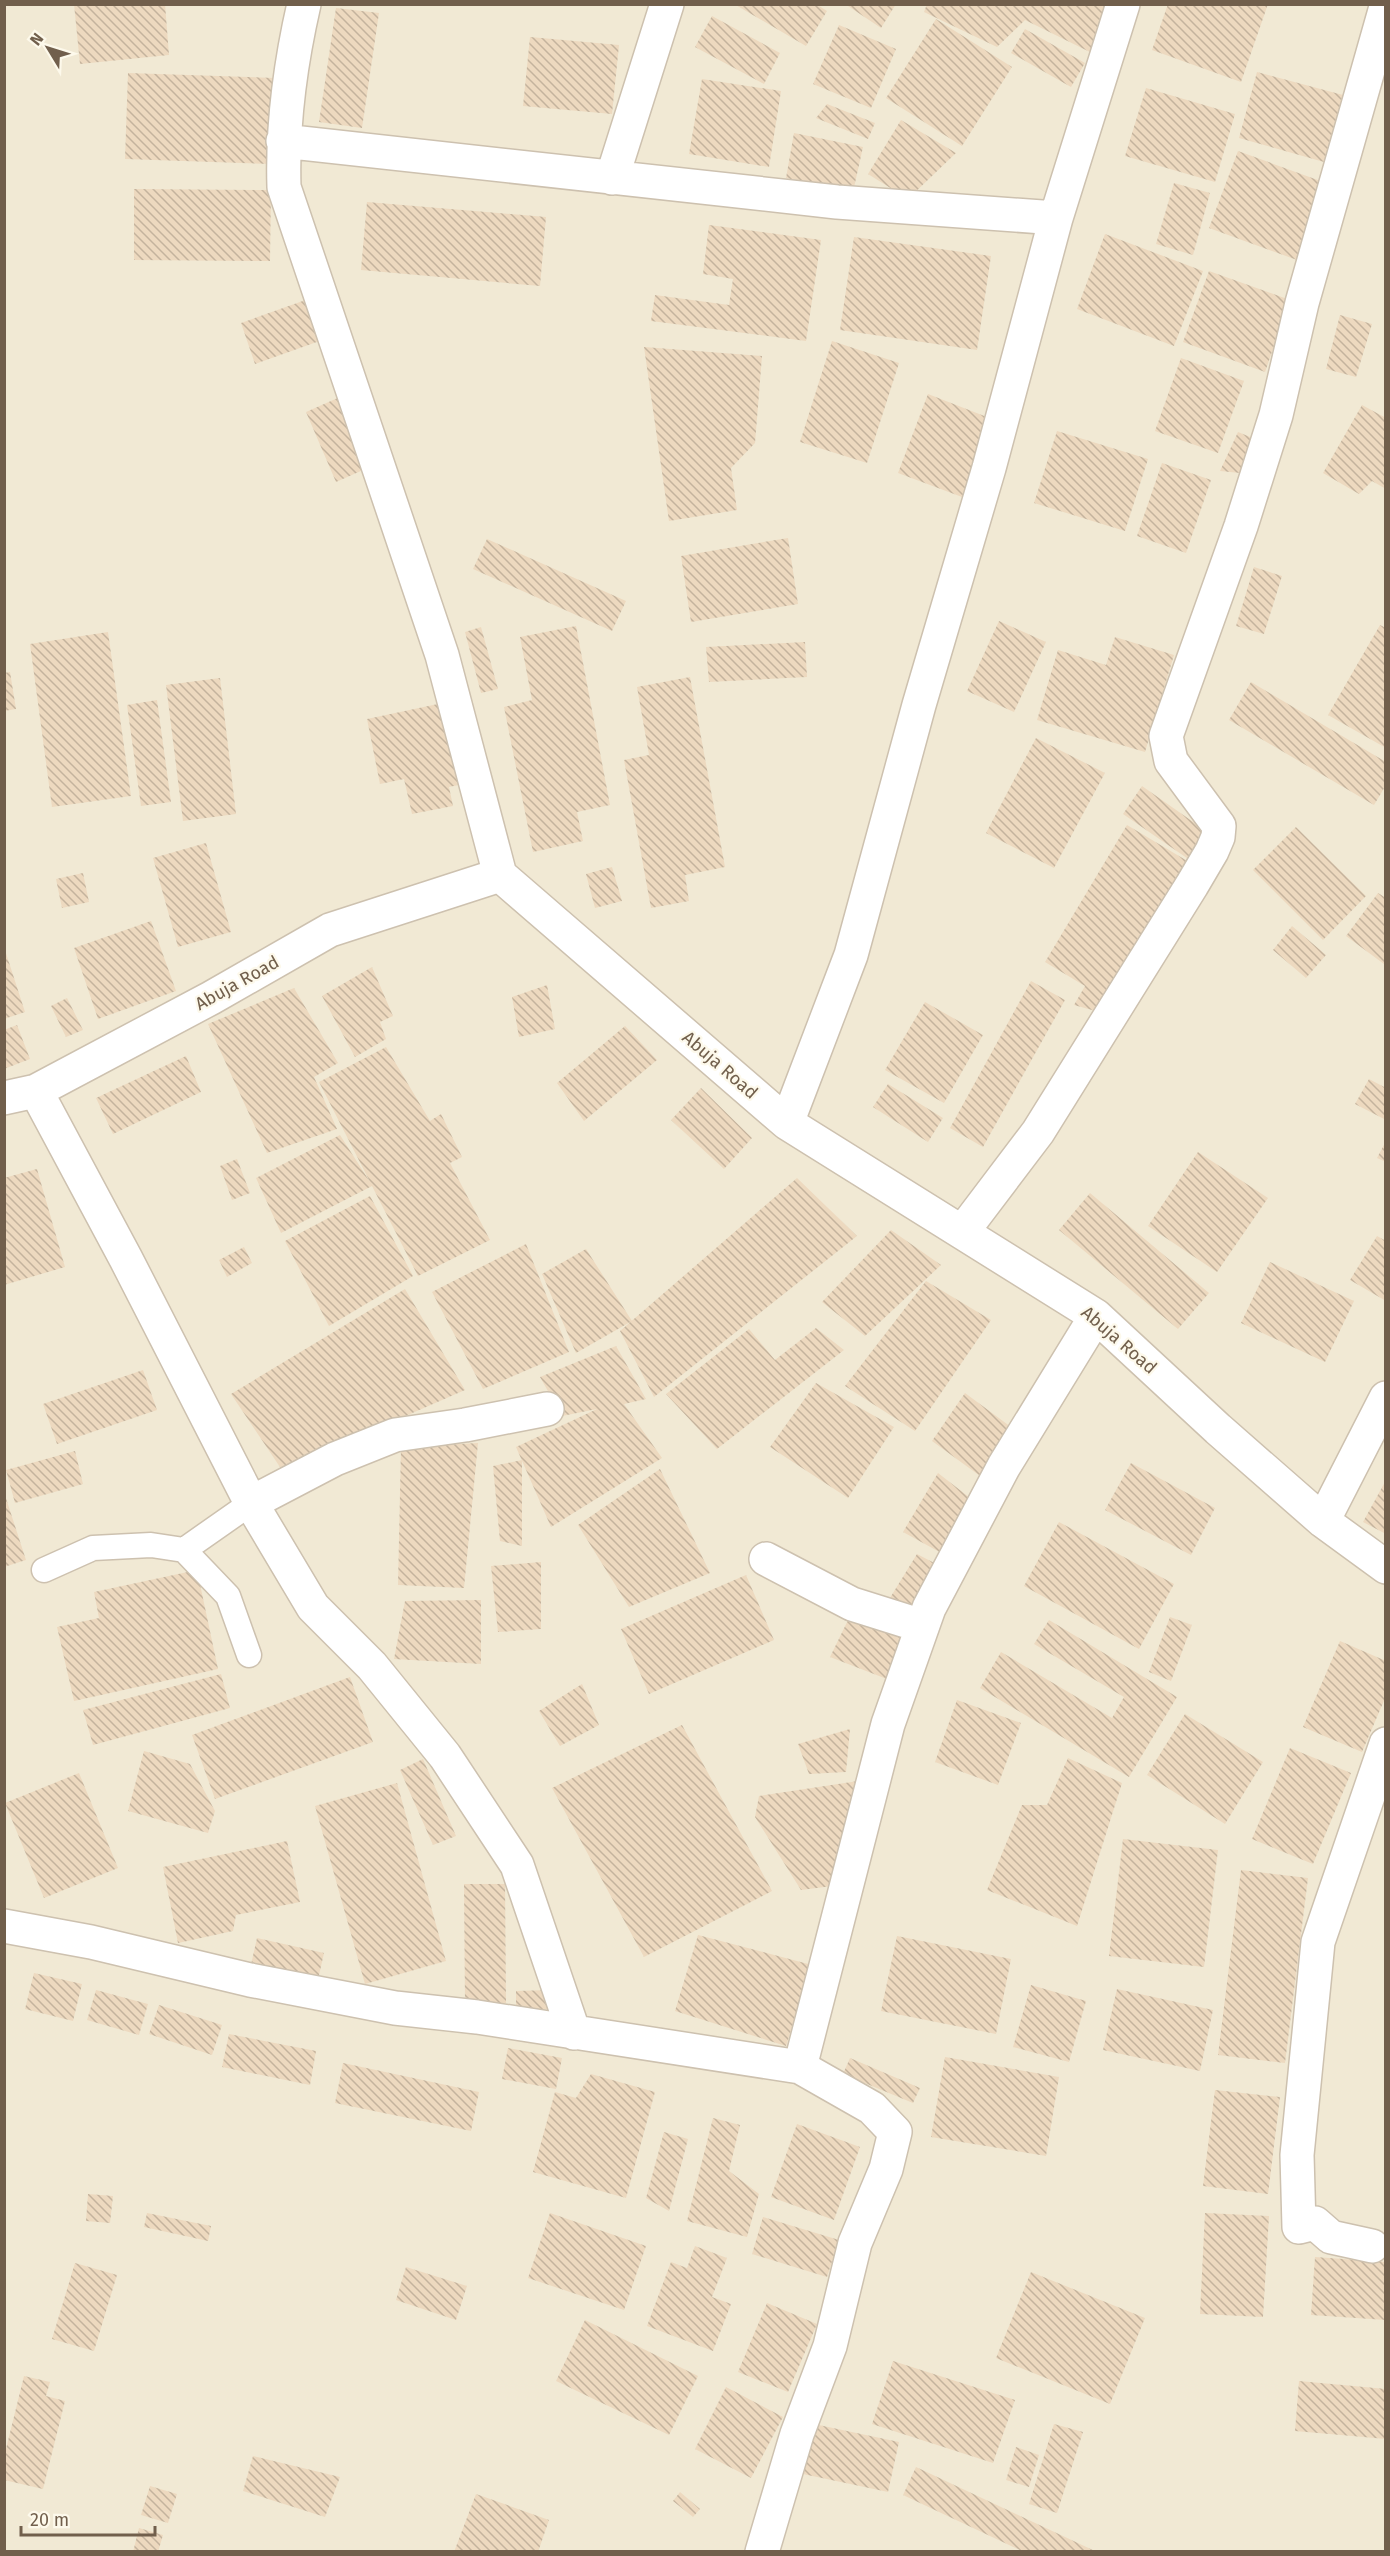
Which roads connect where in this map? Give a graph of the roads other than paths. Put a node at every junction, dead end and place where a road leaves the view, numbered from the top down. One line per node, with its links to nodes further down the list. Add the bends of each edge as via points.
1 (304, 4): 5 (street, via 292,56)
2 (667, 4): 6 (street)
3 (1123, 4): 7 (street)
4 (1386, 7): 12 (street, via 1302,303 1276,415 1166,736 1171,761 1219,826 1218,837 1038,1132)
5 (283, 141): 6 (street); 8 (street, via 284,187 442,655)
6 (612, 178): 7 (street, via 837,202)
7 (1056, 218): 11 (street, via 851,955)
8 (500, 874): 9 (street, Abuja Road, via 330,930); 11 (street, Abuja Road)
9 (36, 1091): 10 (street, Abuja Road); 16 (street)
10 (4, 1098)
11 (787, 1123): 12 (street, Abuja Road)
12 (963, 1231): 13 (street, Abuja Road)
13 (1096, 1316): 17 (street, Abuja Road); 22 (street, via 1004,1466)
14 (1386, 1398): 17 (street)
15 (547, 1409): 16 (street, via 395,1435 335,1460)
16 (251, 1503): 18 (lane); 26 (street, via 313,1607 372,1666 445,1756 517,1865)
17 (1323, 1521): 20 (street, Abuja Road)
18 (184, 1550): 21 (lane, via 151,1545 93,1548); 23 (lane, via 228,1596)
19 (766, 1559): 22 (street, via 852,1604)
20 (1386, 1567)
21 (44, 1570)
22 (922, 1626): 27 (street, via 888,1724)
23 (249, 1656)
24 (1386, 1744): 28 (street, via 1318,1942 1297,2155 1299,2227 1315,2223 1331,2237)
25 (4, 1926): 26 (street, via 384,2006)
26 (574, 2033): 27 (street)
27 (800, 2067): 29 (street, via 872,2108 895,2132 886,2169 855,2243 830,2346 797,2434)
28 (1372, 2246)
29 (762, 2552)

